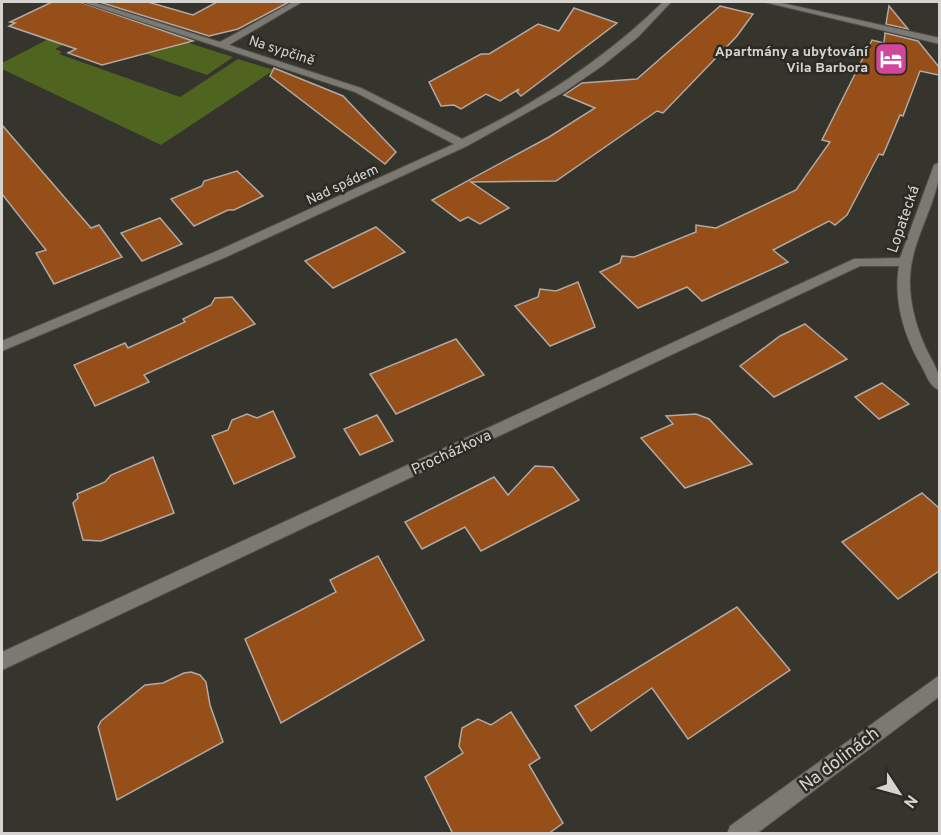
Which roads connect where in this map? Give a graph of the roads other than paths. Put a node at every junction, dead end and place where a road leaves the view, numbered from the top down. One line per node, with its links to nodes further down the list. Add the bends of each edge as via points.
1 (86, 2): 6 (street, Na sypčině)
2 (297, 2): 6 (street)
3 (667, 2): 7 (street, Nad spádem, via 607,57)
4 (768, 2): 5 (street)
5 (939, 41)
6 (222, 45): 7 (street, Na sypčině, via 358,90)
7 (463, 144): 10 (street, Nad spádem, via 241,246)
8 (939, 165): 9 (street, Lopatecká)
9 (905, 262): 11 (street, Lopatecká, via 905,302 916,344); 12 (street, Procházkova, via 858,262)
10 (2, 346)
11 (939, 385)
12 (2, 661)
13 (939, 684): 14 (street, Na dolinách)
14 (738, 834)

